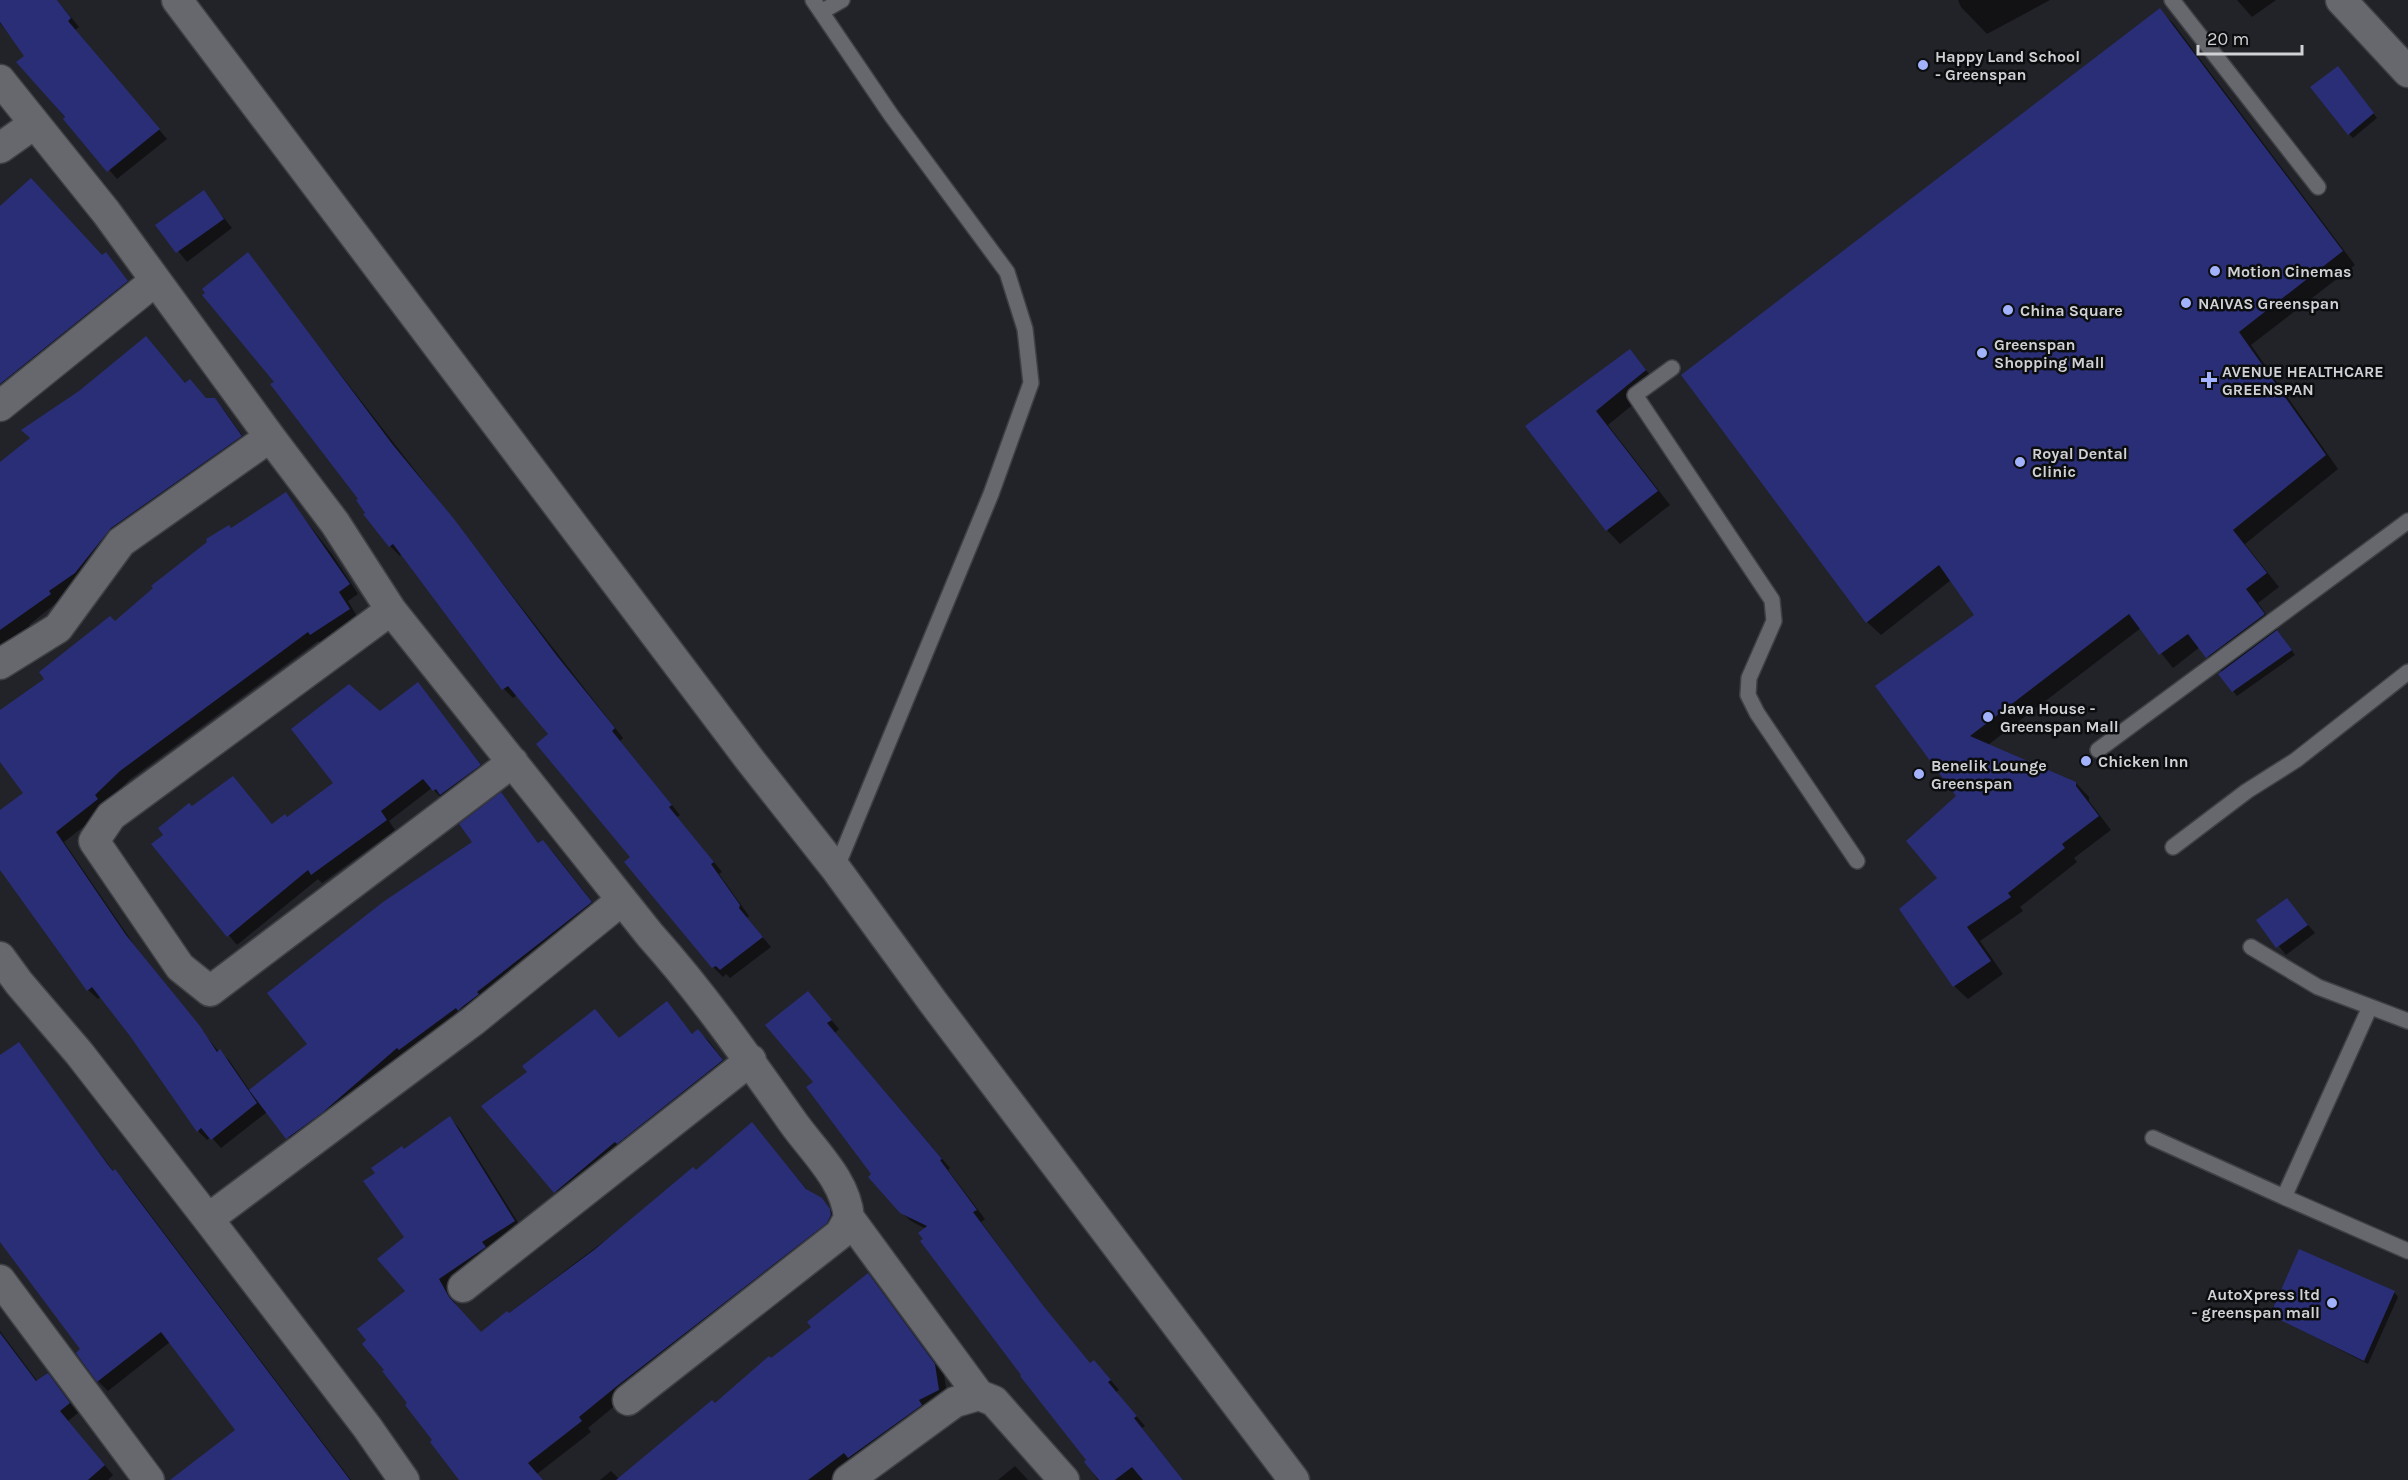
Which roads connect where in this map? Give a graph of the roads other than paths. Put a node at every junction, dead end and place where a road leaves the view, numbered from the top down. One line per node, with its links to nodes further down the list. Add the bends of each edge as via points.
1 (177, 0): 23 (street)
2 (842, 0): 5 (lane)
3 (2172, 0): 10 (lane)
4 (2341, 0): 6 (street)
5 (817, 6): 23 (lane, via 891,115 1007,272 1025,329 1031,383 991,494)
6 (2408, 72)
7 (0, 80): 8 (street)
8 (34, 124): 9 (street); 11 (street, via 106,212)
9 (0, 148)
10 (2318, 187)
11 (155, 281): 13 (street); 14 (street)
12 (1672, 368): 22 (lane, via 1635,395 1772,600 1774,621 1749,678 1748,695)
13 (0, 406)
14 (270, 437): 16 (street, via 335,523); 17 (street, via 121,542 58,628)
15 (2408, 521): 19 (lane)
16 (391, 610): 20 (street); 20 (street, via 111,816 94,841 180,967 210,991)
17 (0, 664)
18 (2408, 672): 21 (lane, via 2296,760)
19 (2098, 750)
20 (513, 762): 24 (street)
21 (2173, 847)
22 (1857, 861)
23 (836, 869): 44 (street)
24 (622, 900): 30 (street); 34 (street, via 473,1022)
25 (2251, 947): 28 (lane, via 2318,987)
26 (0, 957): 27 (street)
27 (9, 990): 34 (street, via 79,1053)
28 (2370, 1007): 29 (lane); 32 (lane)
29 (2408, 1021)
30 (751, 1060): 33 (street, via 836,1180 848,1205); 37 (street)
31 (2153, 1138): 32 (lane)
32 (2284, 1197): 35 (lane)
33 (849, 1218): 38 (street); 39 (street, via 833,1240)
34 (208, 1219): 41 (street, via 368,1427)
35 (2408, 1251)
36 (0, 1280): 40 (street)
37 (463, 1287)
38 (979, 1395): 42 (street, via 955,1402); 43 (street, via 994,1401)
39 (628, 1400)
40 (149, 1480)
41 (404, 1480)
42 (848, 1480)
43 (1064, 1480)
44 (1294, 1480)

